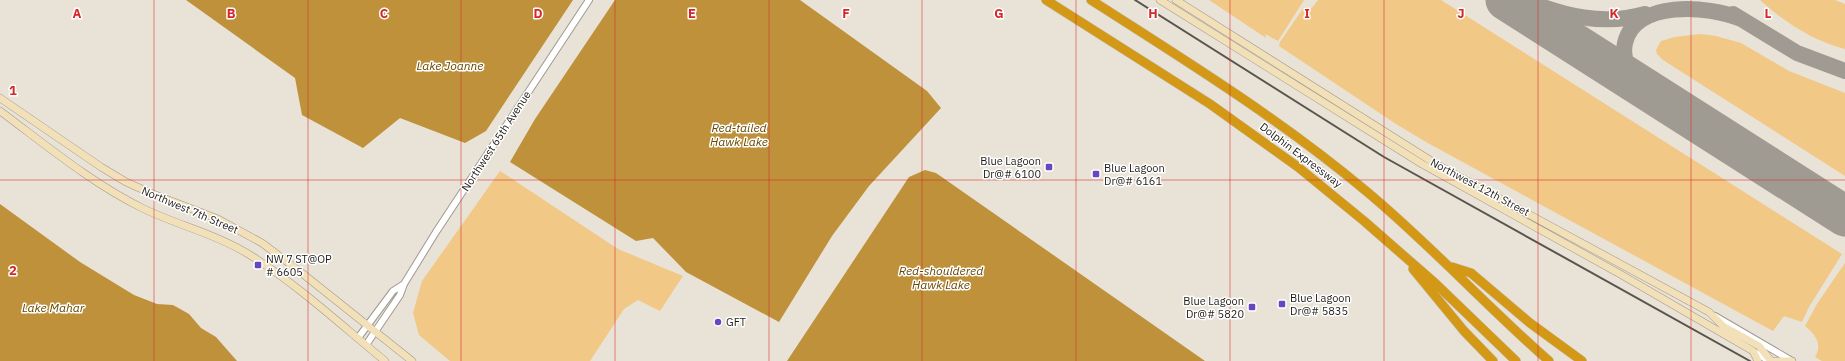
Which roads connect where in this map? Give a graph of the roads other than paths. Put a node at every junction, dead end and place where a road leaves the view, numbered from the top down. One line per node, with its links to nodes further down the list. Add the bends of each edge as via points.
1 (589, 0): 10 (street, Northwest 65th Avenue)
2 (1046, 0): 8 (highway, Dolphin Expressway, via 1237,122 1322,185)
3 (1091, 0): 9 (highway, Dolphin Expressway, via 1285,127 1370,194)
4 (1160, 0): 16 (main road, Northwest 12th Street, via 1422,164)
5 (1176, 0): 11 (main road, Northwest 12th Street, via 1436,164)
6 (0, 98): 12 (main road, Northwest 7th Street, via 126,182 218,220 262,243)
7 (0, 111): 14 (main road, Northwest 7th Street, via 60,157 116,194 152,212 221,239 250,255)
8 (1396, 248): 19 (highway, via 1464,331); 20 (highway, Dolphin Expressway)
9 (1451, 267): 21 (highway, Dolphin Expressway); 22 (highway, via 1470,273 1520,315)
10 (404, 284): 12 (street, Northwest 65th Avenue, via 393,291); 13 (street, Northwest 65th Avenue, via 400,295)
11 (1708, 312): 24 (main road, via 1723,326 1759,346); 26 (street, Northwest 12th Street)
12 (368, 326): 13 (main road, Northwest 7th Street); 14 (street, Northwest 65th Avenue)
13 (375, 332): 15 (street, Northwest 65th Avenue); 18 (main road, Northwest 7th Street)
14 (358, 338): 15 (main road, Northwest 7th Street)
15 (366, 345): 17 (main road, Northwest 7th Street)
16 (1753, 351): 23 (main road); 24 (street, Northwest 12th Street)
17 (385, 361)
18 (412, 361)
19 (1493, 361)
20 (1516, 361)
21 (1549, 361)
22 (1582, 361)
23 (1758, 361)
24 (1770, 361)
25 (1774, 361): 26 (main road)
26 (1792, 361)

